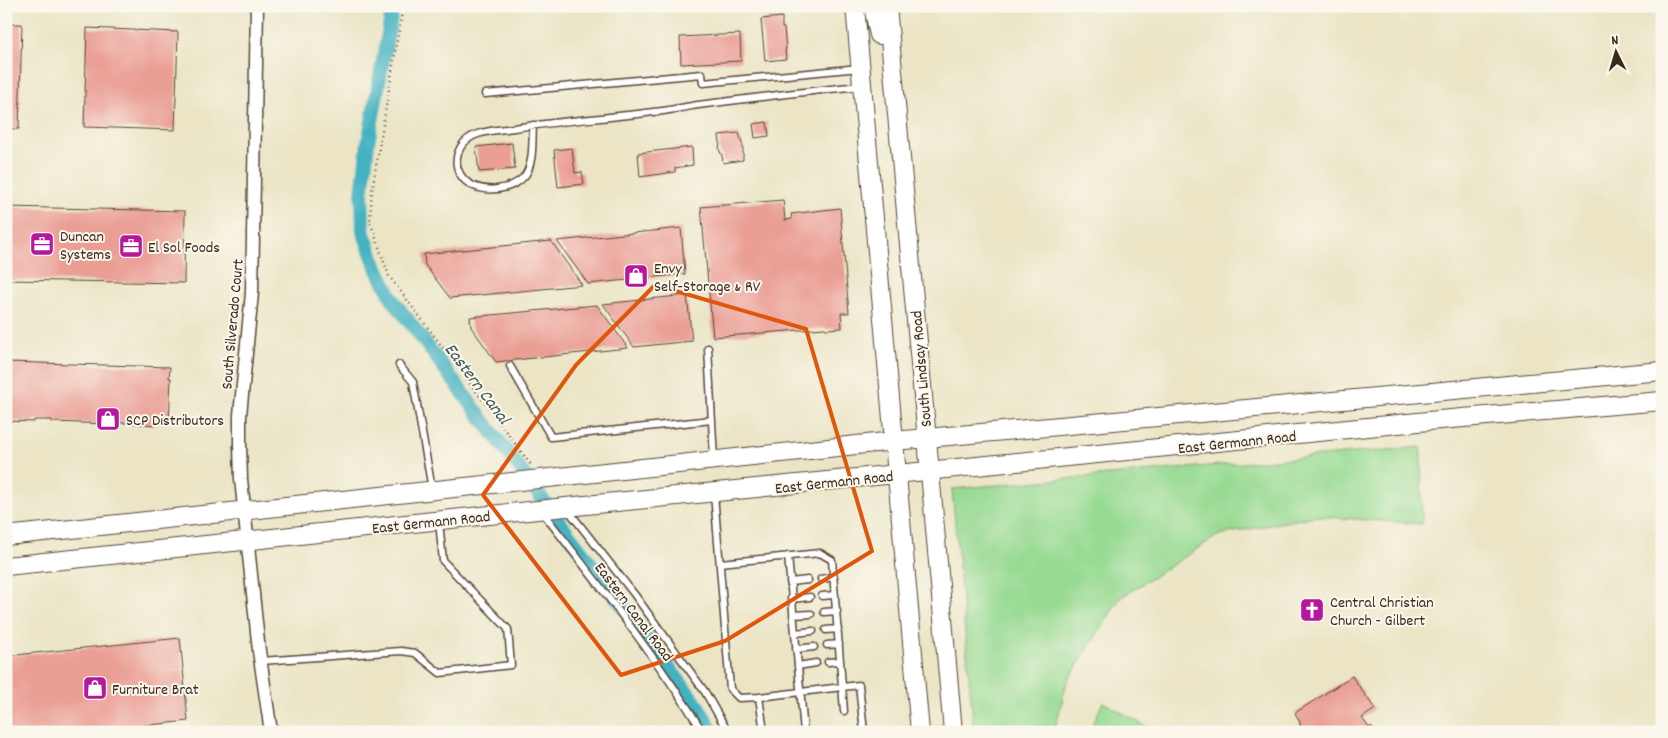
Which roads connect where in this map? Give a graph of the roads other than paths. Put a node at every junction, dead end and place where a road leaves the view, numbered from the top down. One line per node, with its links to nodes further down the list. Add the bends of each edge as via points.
1 (257, 6): 24 (street, South Silverado Court, via 252,292 240,415)
2 (855, 6): 5 (main road, South Lindsay Road)
3 (873, 6): 8 (main road, via 882,59)
4 (887, 6): 8 (main road, South Lindsay Road)
5 (860, 68): 6 (main road, South Lindsay Road); 7 (lane, via 702,83 702,74)
6 (862, 86): 9 (lane); 17 (main road, South Lindsay Road)
7 (485, 94)
8 (895, 96): 16 (main road, South Lindsay Road)
9 (533, 125): 9 (lane, via 473,136 462,143 456,165 460,174 476,187 496,190 511,186 527,172)
10 (708, 348): 15 (lane)
11 (399, 365): 21 (lane, via 413,382)
12 (510, 366): 15 (lane, via 551,437)
13 (1662, 371): 16 (main road, East Germann Road)
14 (1662, 400): 19 (main road, East Germann Road)
15 (712, 420): 18 (lane)
16 (927, 439): 17 (main road, East Germann Road); 19 (main road, South Lindsay Road)
17 (894, 441): 18 (main road, East Germann Road); 20 (main road, South Lindsay Road)
18 (714, 460): 21 (main road, East Germann Road)
19 (930, 472): 20 (main road, East Germann Road); 68 (main road, South Lindsay Road)
20 (897, 475): 22 (main road, East Germann Road); 67 (main road, South Lindsay Road)
21 (432, 490): 24 (main road, East Germann Road)
22 (714, 493): 23 (main road, East Germann Road); 30 (lane)
23 (566, 507): 25 (main road, East Germann Road); 63 (lane, via 705,692)
24 (244, 510): 27 (main road, East Germann Road); 28 (street, South Silverado Court)
25 (540, 510): 26 (main road, East Germann Road); 62 (lane, Eastern Canal Road, via 647,650)
26 (438, 520): 28 (main road, East Germann Road); 53 (lane, via 443,561 508,629 511,665 440,672 414,654 401,651)
27 (6, 536)
28 (248, 540): 31 (main road, East Germann Road); 53 (street, South Silverado Court)
29 (788, 556): 30 (lane); 32 (lane, via 820,553 832,560); 35 (lane)
30 (720, 563): 59 (lane, via 730,689 739,698)
31 (6, 566)
32 (834, 577): 33 (lane); 36 (lane)
33 (821, 579)
34 (808, 580): 35 (lane)
35 (790, 582): 39 (lane)
36 (835, 595): 37 (lane); 40 (lane)
37 (822, 596)
38 (810, 597): 39 (lane)
39 (792, 599): 43 (lane)
40 (837, 611): 41 (lane); 44 (lane)
41 (824, 612)
42 (811, 614): 43 (lane)
43 (793, 615): 47 (lane)
44 (838, 629): 45 (lane); 48 (lane)
45 (826, 630)
46 (813, 631): 47 (lane)
47 (795, 633): 51 (lane)
48 (839, 644): 49 (lane); 52 (lane)
49 (827, 645)
50 (814, 647): 51 (lane)
51 (796, 649): 56 (lane)
52 (840, 661): 54 (lane); 57 (lane)
53 (261, 662): 61 (street, South Silverado Court)
54 (828, 662)
55 (816, 663): 56 (lane)
56 (798, 666): 58 (lane)
57 (842, 687): 58 (lane); 60 (lane); 66 (lane, via 859,686)
58 (800, 692): 59 (lane); 65 (lane)
59 (759, 697): 64 (lane)
60 (844, 711)
61 (271, 732)
62 (703, 732)
63 (728, 732)
64 (764, 732)
65 (804, 732)
66 (864, 732)
67 (920, 732)
68 (953, 732)

